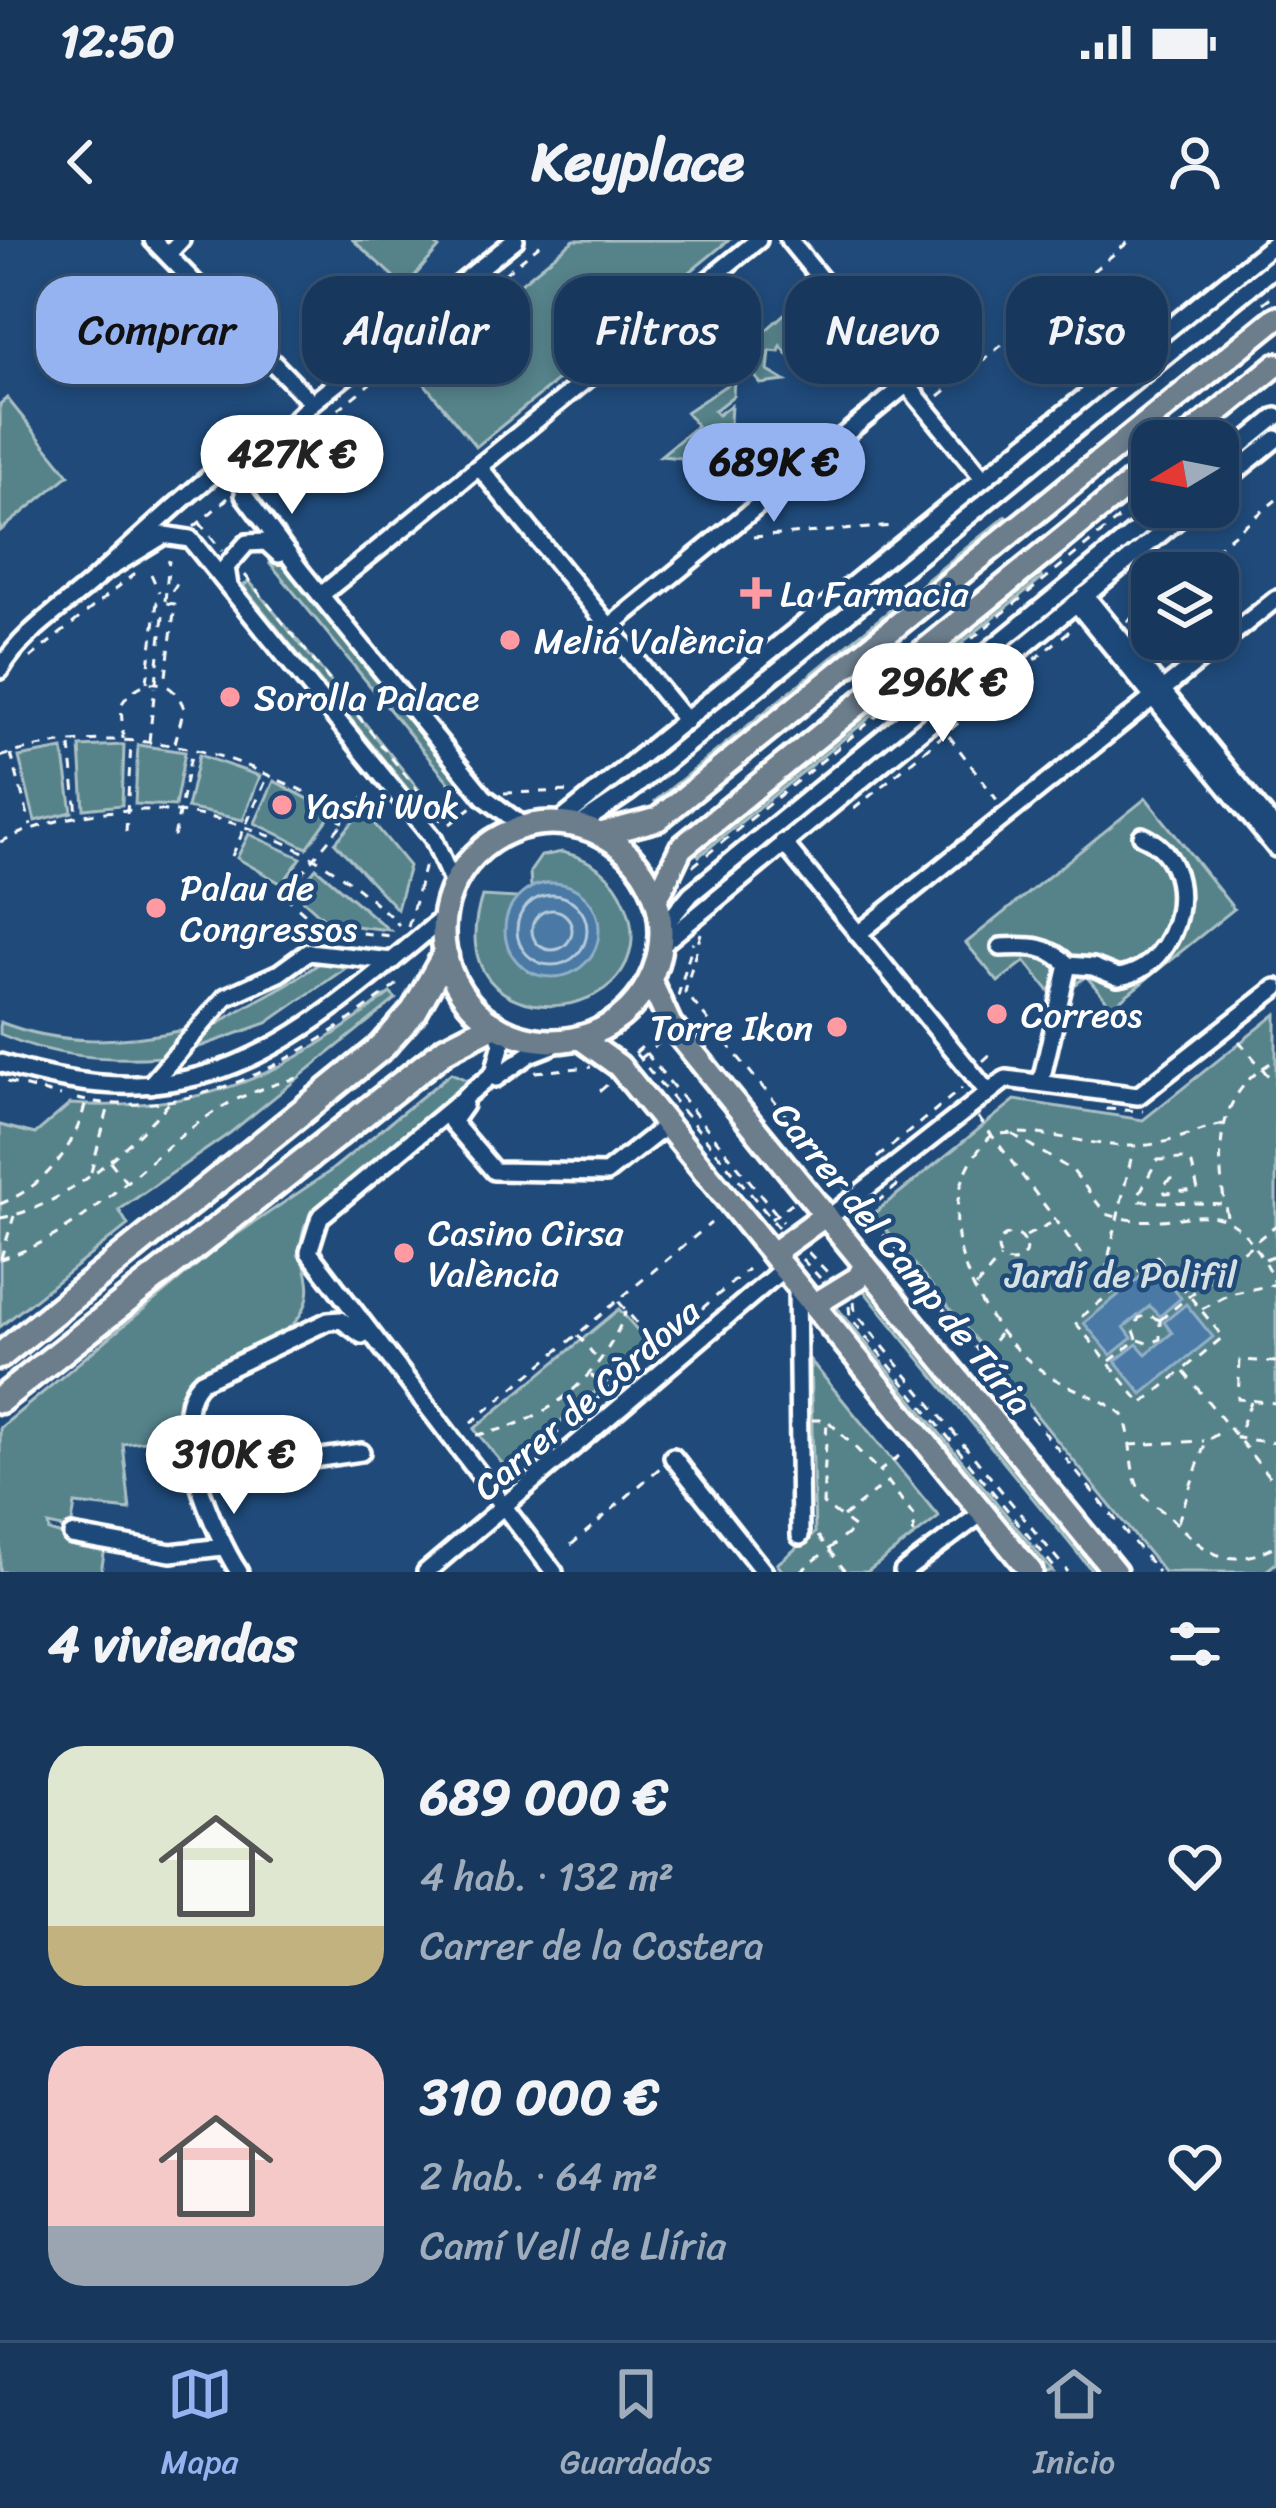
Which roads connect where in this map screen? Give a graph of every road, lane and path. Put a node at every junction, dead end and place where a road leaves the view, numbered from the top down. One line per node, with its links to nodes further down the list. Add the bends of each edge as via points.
1 (153, 240): 9 (street)
2 (181, 240): 9 (street)
3 (515, 240): 18 (street)
4 (546, 240): 23 (path)
5 (758, 240): 24 (street)
6 (789, 240): 11 (street)
7 (1131, 240): 12 (path)
8 (1276, 242): 26 (street)
9 (168, 254): 18 (street)
10 (1276, 266): 88 (street, via 630,791)
11 (818, 276)
12 (1084, 276)
13 (1276, 319): 95 (main road, via 658,820)
14 (1006, 340): 17 (path)
15 (1276, 365): 20 (main road)
16 (907, 384): 26 (street); 53 (street)
17 (939, 396)
18 (313, 404): 28 (street, via 245,467); 41 (street, via 241,451)
19 (1276, 417): 22 (street)
20 (1209, 420)
21 (1276, 439): 25 (street)
22 (1239, 447)
23 (277, 459)
24 (480, 468): 47 (street); 53 (street)
25 (1239, 470)
26 (984, 479): 66 (street)
27 (1131, 483): 106 (main road, via 681,848)
28 (235, 493): 36 (path, via 199,522); 40 (street)
29 (1276, 500): 35 (path)
30 (1131, 509): 104 (path)
31 (895, 526): 34 (path)
32 (1139, 528): 114 (street, via 692,894)
33 (1167, 528): 48 (street)
34 (753, 537)
35 (1210, 552)
36 (224, 554)
37 (152, 559): 61 (path)
38 (169, 560): 50 (path)
39 (236, 567): 87 (path)
40 (300, 570): 44 (street, via 254,541 229,559); 47 (street)
41 (102, 573): 44 (street, via 177,532); 55 (street)
42 (151, 574): 46 (path)
43 (182, 576): 45 (path)
44 (230, 586): 105 (street, via 433,838)
45 (172, 591)
46 (159, 592)
47 (321, 595): 89 (street, via 478,790)
48 (1080, 599): 65 (street); 99 (street)
49 (1276, 599): 65 (street)
50 (164, 605): 56 (path); 58 (path, via 157,602); 59 (path, via 175,604)
51 (1131, 618): 52 (path)
52 (1125, 623)
53 (610, 627): 66 (street)
54 (1074, 628): 67 (path)
55 (23, 637): 57 (street); 61 (street)
56 (160, 644)
57 (0, 647)
58 (151, 648): 59 (path); 62 (path)
59 (169, 650): 64 (path)
60 (159, 654): 63 (path)
61 (8, 669)
62 (147, 682): 63 (path); 68 (path, via 121,705)
63 (155, 684): 64 (path); 71 (path)
64 (165, 684): 72 (path, via 184,708)
65 (1158, 694): 83 (street); 93 (street); 100 (street)
66 (686, 721): 88 (street)
67 (948, 734): 83 (path); 85 (path)
68 (124, 741): 69 (path); 70 (path)
69 (132, 741): 71 (path); 81 (path)
70 (70, 743): 74 (path); 84 (path)
71 (149, 743): 72 (path)
72 (174, 746): 73 (path)
73 (192, 749): 76 (path); 82 (path)
74 (11, 754): 75 (path); 91 (path)
75 (0, 758)
76 (268, 775): 86 (path); 90 (path)
77 (495, 789): 78 (path)
78 (581, 792)
79 (363, 798): 86 (path)
80 (476, 803): 87 (path)
81 (127, 811): 82 (path); 84 (path); 94 (path)
82 (179, 812): 90 (path); 97 (path)
83 (1008, 814): 111 (street)
84 (78, 816): 91 (path)
85 (843, 817)
86 (344, 822): 103 (path)
87 (450, 824): 92 (path)
88 (568, 824): 89 (main road); 95 (main road)
89 (523, 826): 105 (main road, via 484,846)
90 (245, 827): 102 (path); 103 (path)
91 (31, 828): 98 (path)
92 (442, 830)
93 (1276, 830)
94 (126, 832)
95 (601, 834): 106 (main road, via 635,861)
96 (1142, 836): 117 (street, via 1158,843 1180,892 1168,946 1138,975)
97 (174, 837)
98 (0, 842)
99 (783, 842): 111 (street); 114 (street)
100 (1276, 848)
101 (424, 852): 113 (path, via 410,925)
102 (232, 856)
103 (317, 857): 109 (path); 112 (path, via 284,895 322,929)
104 (694, 864)
105 (453, 884): 107 (main road)
106 (656, 900): 114 (main road)
107 (443, 918): 116 (main road); 118 (street)
108 (703, 919): 161 (path, via 685,992)
109 (399, 925)
110 (697, 925): 122 (path)
111 (858, 934): 146 (street)
112 (391, 936)
113 (399, 938)
114 (660, 938): 119 (main road)
115 (1000, 947): 117 (street, via 1035,945)
116 (445, 956): 123 (main road, via 467,1002); 202 (highway, via 382,1047)
117 (1068, 965): 141 (street)
118 (398, 967): 121 (path); 143 (street, via 279,1047 208,1075); 143 (street, via 308,952 226,997)
119 (650, 980): 127 (main road, via 621,1017); 167 (main road, Carrer del Camp de Túria, via 670,1024)
120 (1276, 988): 141 (street, via 1138,1096)
121 (407, 991)
122 (679, 1008)
123 (494, 1025): 127 (main road, via 532,1040); 204 (street, via 502,1043 494,1073 320,1216 308,1240 313,1262); 211 (highway, via 439,1054)
124 (661, 1031): 128 (path)
125 (1236, 1036): 135 (path)
126 (665, 1038): 129 (path)
127 (570, 1040): 155 (main road, via 613,1059); 155 (street, via 521,1059 451,1119 494,1171 606,1174)
128 (635, 1053): 130 (path); 131 (path)
129 (646, 1053): 130 (path); 171 (path)
130 (640, 1058): 134 (path); 171 (path)
131 (627, 1059)
132 (1276, 1060): 135 (path)
133 (0, 1063): 143 (street, via 88,1084)
134 (632, 1065)
135 (1261, 1068): 144 (path); 154 (path, via 1236,1094)
136 (598, 1069): 137 (path)
137 (524, 1071)
138 (301, 1077): 164 (path, via 210,1114)
139 (615, 1078): 145 (path)
140 (0, 1080): 147 (path)
141 (1041, 1081): 146 (street, via 1012,1078)
142 (958, 1082): 160 (path, via 963,1088)
143 (150, 1085)
144 (1276, 1085)
145 (600, 1091)
146 (987, 1091): 172 (street)
147 (61, 1096)
148 (172, 1099): 159 (path)
149 (86, 1101): 168 (path, via 48,1173)
150 (1155, 1101): 152 (path, via 1138,1115)
151 (110, 1102): 162 (path)
152 (1095, 1107)
153 (978, 1118): 157 (path)
154 (1223, 1124): 158 (path, via 1179,1141); 169 (path, via 1217,1166)
155 (667, 1125): 183 (main road)
156 (1011, 1132): 157 (path); 158 (path); 173 (path, via 1073,1171 1096,1207)
157 (992, 1135): 176 (path); 190 (path, via 963,1176 956,1205 957,1239)
158 (1133, 1146): 173 (path)
159 (109, 1159): 162 (path); 164 (path)
160 (876, 1159)
161 (831, 1172): 166 (path); 167 (path)
162 (90, 1173): 170 (path)
163 (1173, 1178): 169 (path, via 1165,1193 1198,1190 1185,1159 1157,1160 1141,1201)
164 (128, 1185): 184 (path, via 60,1233)
165 (897, 1185): 203 (path, via 865,1213)
166 (843, 1186)
167 (807, 1192): 171 (path); 172 (main road, Carrer del Camp de Túria)
168 (0, 1204)
169 (1225, 1204): 175 (path)
170 (14, 1216): 174 (path); 184 (path)
171 (774, 1216): 183 (path)
172 (826, 1217): 183 (main road); 186 (main road, Carrer del Camp de Túria)
173 (1116, 1217): 175 (path); 191 (path)
174 (0, 1218)
175 (1228, 1218): 180 (path)
176 (1056, 1221): 179 (path); 191 (path)
177 (711, 1223): 193 (path)
178 (1276, 1225): 180 (path)
179 (1023, 1237): 182 (path, via 1001,1239); 182 (path, via 1021,1259)
180 (1253, 1243): 185 (path); 192 (path)
181 (1276, 1255): 185 (path)
182 (1001, 1256): 190 (path)
183 (788, 1257): 189 (path); 194 (main road); 214 (street); 231 (street, Carrer de Còrdova)
184 (0, 1259)
185 (1264, 1260): 188 (path)
186 (865, 1265): 189 (main road); 257 (main road, Carrer del Camp de Túria)
187 (748, 1269): 201 (path)
188 (1276, 1284): 195 (path)
189 (846, 1288): 194 (main road); 255 (path, via 850,1317); 256 (path, via 855,1312)
190 (974, 1290): 198 (path)
191 (1111, 1293): 192 (path, via 1157,1256); 207 (path, via 1075,1322)
192 (1190, 1297): 195 (path); 197 (path)
193 (617, 1300): 196 (path); 199 (path)
194 (814, 1305): 232 (main road)
195 (1201, 1310): 208 (path, via 1223,1337)
196 (626, 1311): 201 (path); 206 (path)
197 (1160, 1320): 200 (path, via 1160,1339); 200 (path, via 1139,1318)
198 (1001, 1330): 203 (path); 222 (path, via 1041,1371 1119,1411)
199 (578, 1334): 206 (path); 216 (path)
200 (1137, 1339): 207 (path)
201 (657, 1348): 210 (path)
202 (0, 1356)
203 (982, 1356): 258 (path)
204 (387, 1358): 228 (street, via 339,1320 196,1386 186,1408); 231 (street)
205 (1276, 1361): 212 (path, via 1240,1360 1238,1399)
206 (599, 1362): 209 (path)
207 (1108, 1363): 208 (path, via 1142,1404)
208 (1183, 1370): 217 (path)
209 (590, 1374): 210 (path); 218 (path, via 545,1412)
210 (606, 1392): 227 (path)
211 (0, 1400)
212 (1252, 1400): 213 (path); 219 (path)
213 (1276, 1402)
214 (799, 1420): 215 (path); 233 (street)
215 (827, 1420): 226 (path); 234 (path, via 823,1504)
216 (471, 1423)
217 (1228, 1426): 219 (path); 220 (path)
218 (476, 1436)
219 (1237, 1438): 221 (path); 230 (path)
220 (1206, 1441): 222 (path); 235 (path)
221 (1276, 1443)
222 (1130, 1444): 235 (path, via 1140,1491)
223 (361, 1452): 228 (street)
224 (898, 1456): 226 (path)
225 (673, 1457): 238 (path); 250 (street)
226 (880, 1472): 229 (path)
227 (512, 1473)
228 (199, 1475): 241 (street)
229 (887, 1481): 234 (path); 239 (path, via 915,1518)
230 (1276, 1485)
231 (506, 1508): 247 (street, Carrer de Còrdova); 248 (street); 249 (street)
232 (982, 1513): 253 (street); 254 (main road)
233 (800, 1514): 237 (street); 242 (path)
234 (842, 1518): 242 (path, via 855,1528)
235 (1177, 1524): 243 (path)
236 (72, 1535): 244 (street)
237 (800, 1536)
238 (571, 1545)
239 (912, 1545)
240 (1276, 1545): 245 (path)
241 (222, 1546): 244 (street); 246 (street)
242 (828, 1548): 251 (path); 252 (path)
243 (1203, 1557)
244 (178, 1561)
245 (1258, 1562)
246 (239, 1572)
247 (426, 1572)
248 (554, 1572)
249 (567, 1572)
250 (764, 1572)
251 (800, 1572)
252 (846, 1572)
253 (903, 1572)
254 (1030, 1572)
255 (1058, 1572)
256 (1068, 1572)
257 (1115, 1572)
258 (1158, 1572)

